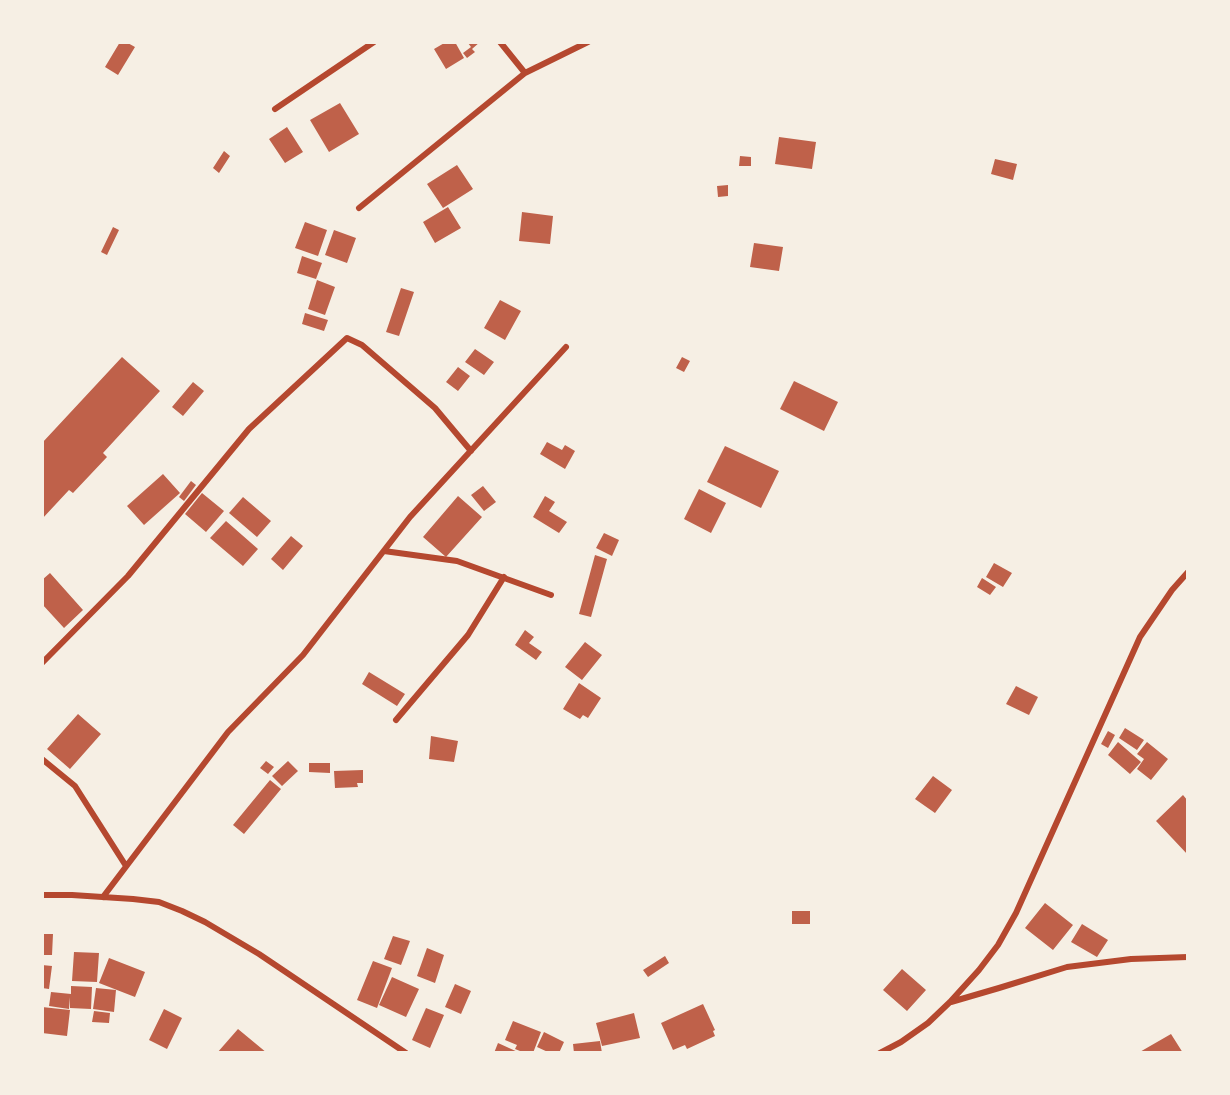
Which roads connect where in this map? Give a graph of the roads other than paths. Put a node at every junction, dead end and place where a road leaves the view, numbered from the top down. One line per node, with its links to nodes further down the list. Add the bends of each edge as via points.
1 (374, 42): 5 (street)
2 (500, 42): 4 (street)
3 (588, 42): 4 (street)
4 (525, 74): 6 (street)
5 (275, 109)
6 (359, 208)
7 (566, 347): 8 (street)
8 (471, 451): 9 (street); 13 (street, via 435,408 362,345 346,338 249,429 128,576)
9 (384, 551): 11 (street, via 457,561); 16 (street, via 303,655 228,732)
10 (1188, 572): 20 (street, via 1140,637 1016,913 998,945)
11 (504, 578): 12 (street); 14 (street, via 468,635)
12 (551, 595)
13 (42, 663)
14 (396, 720)
15 (42, 759): 16 (street, via 75,786)
16 (126, 866): 18 (street)
17 (42, 895): 18 (street)
18 (104, 897): 21 (street, via 159,902 205,922)
19 (1188, 957): 20 (street, via 1066,967)
20 (950, 1002): 22 (street, via 928,1023)
21 (406, 1053)
22 (880, 1053)

